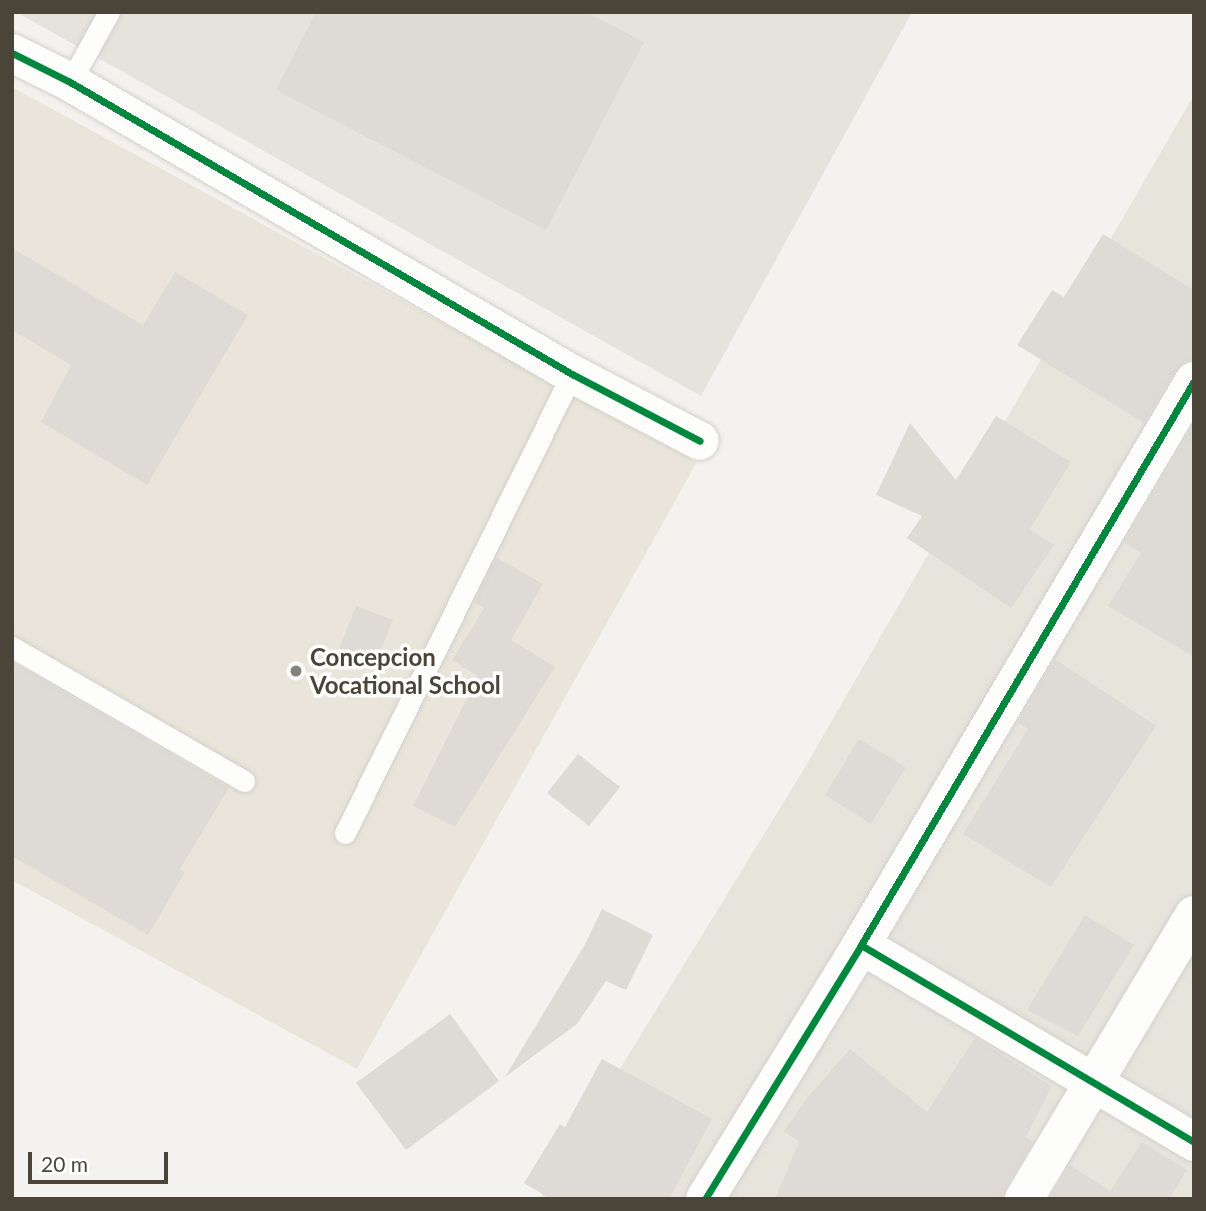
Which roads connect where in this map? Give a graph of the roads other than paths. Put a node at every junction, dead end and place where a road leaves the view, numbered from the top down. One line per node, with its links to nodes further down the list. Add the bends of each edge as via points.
1 (109, 12): 3 (lane)
2 (12, 53): 3 (street)
3 (70, 82): 4 (street)
4 (572, 374): 6 (street); 9 (lane)
5 (1194, 381): 11 (street)
6 (700, 441)
7 (12, 648): 8 (lane)
8 (244, 781)
9 (345, 832)
10 (1194, 915): 12 (street)
11 (861, 944): 12 (street); 14 (street)
12 (1094, 1083): 13 (street); 15 (street)
13 (1194, 1142)
14 (705, 1199)
15 (1024, 1199)

